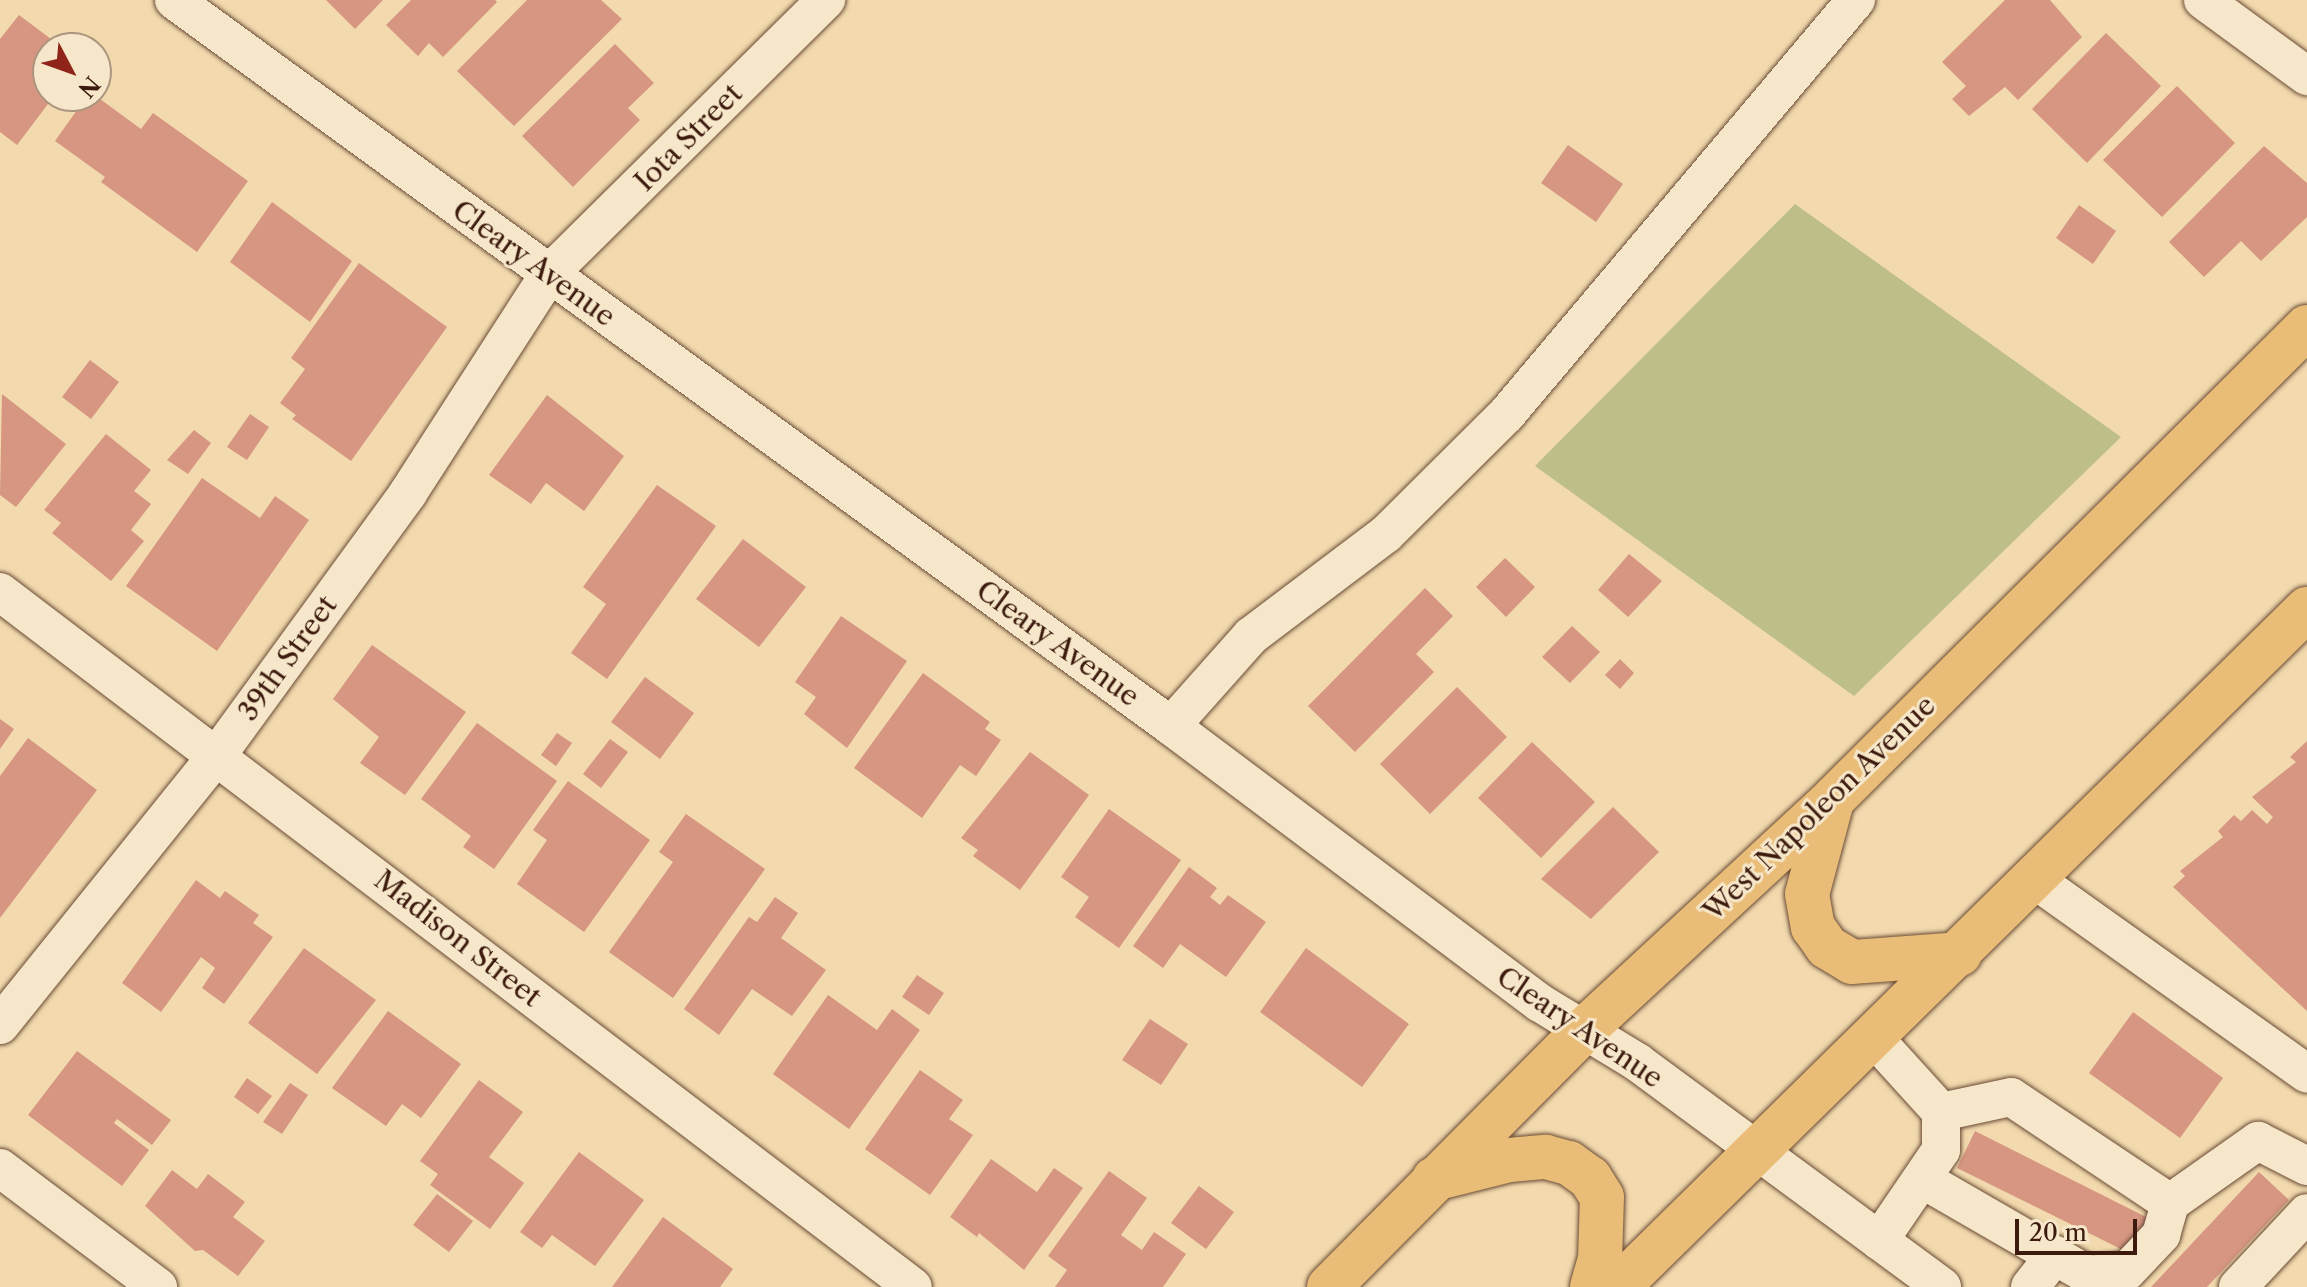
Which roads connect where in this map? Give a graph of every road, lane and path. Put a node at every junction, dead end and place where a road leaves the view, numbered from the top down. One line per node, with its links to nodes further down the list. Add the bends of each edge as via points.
1 (174, 0): 6 (street, Cleary Avenue)
2 (826, 0): 6 (street, Iota Street)
3 (1856, 0): 10 (street, via 1506,415 1386,534 1251,636)
4 (2203, 0): 5 (street)
5 (2307, 76)
6 (549, 274): 10 (street, Cleary Avenue); 11 (street, 39th Street, via 408,493)
7 (2307, 327): 12 (main road, West Napoleon Avenue)
8 (0, 592): 11 (street, Madison Street)
9 (2307, 609): 13 (main road)
10 (1171, 726): 16 (street, Cleary Avenue, via 1540,1003)
11 (218, 754): 15 (street, 39th Street); 30 (street, Madison Street)
12 (1833, 799): 14 (main road, via 1807,894 1813,927 1827,947 1852,962); 16 (main road, West Napoleon Avenue)
13 (2034, 879): 14 (main road); 18 (street)
14 (1960, 954): 17 (main road)
15 (0, 1025)
16 (1585, 1029): 20 (street, Cleary Avenue); 23 (main road, West Napoleon Avenue)
17 (1874, 1038): 19 (street); 20 (main road)
18 (2307, 1074)
19 (1941, 1112): 24 (street, via 1941,1150); 25 (street, via 2011,1097)
20 (1758, 1153): 27 (street, Cleary Avenue); 33 (main road)
21 (2307, 1166): 25 (street, via 2258,1141)
22 (0, 1168): 29 (street)
23 (1433, 1179): 31 (main road, West Napoleon Avenue); 32 (main road, via 1509,1160 1546,1157 1569,1163 1590,1178 1602,1197 1600,1259)
24 (1922, 1179): 27 (street); 28 (street)
25 (2170, 1203): 28 (street, via 2161,1235 2127,1271 2088,1275)
26 (2307, 1213): 36 (street)
27 (1879, 1241): 34 (street, Cleary Avenue)
28 (2055, 1255): 35 (street)
29 (158, 1287)
30 (913, 1287)
31 (1329, 1287)
32 (1592, 1287)
33 (1618, 1287)
34 (1942, 1287)
35 (2030, 1287)
36 (2238, 1287)

